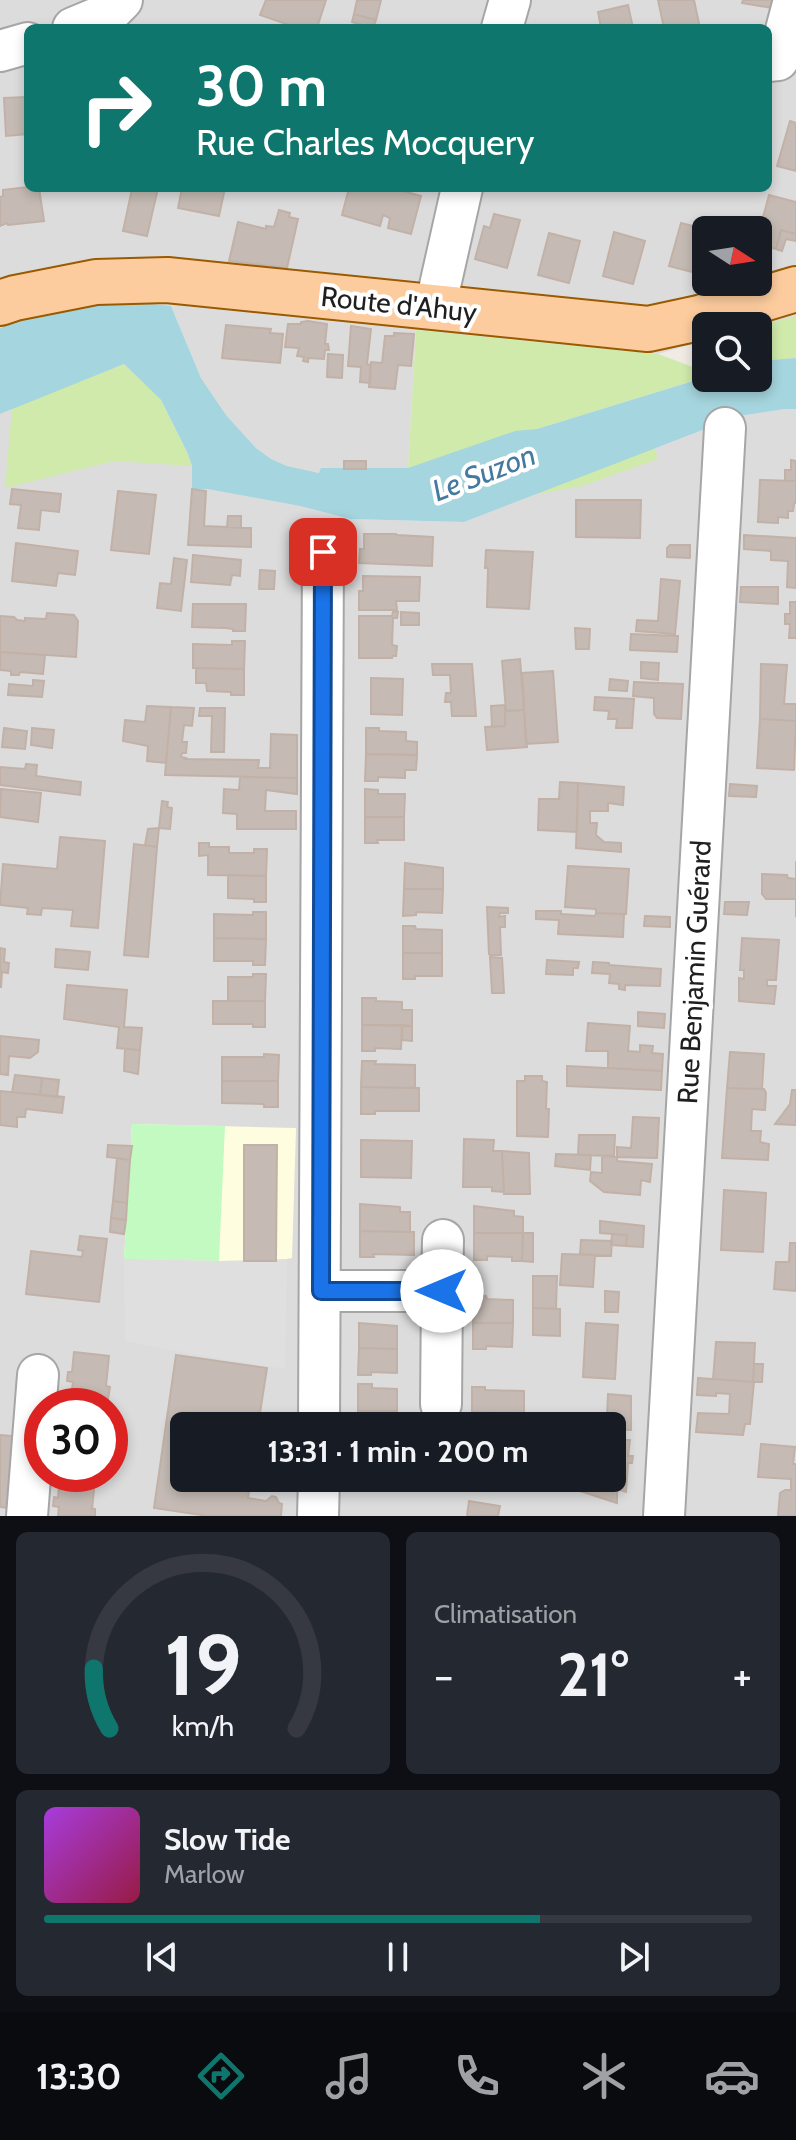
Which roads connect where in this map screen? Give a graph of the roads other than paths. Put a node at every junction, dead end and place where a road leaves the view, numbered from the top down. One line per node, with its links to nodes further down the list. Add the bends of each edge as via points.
1 (122, 0): 4 (street, via 109,13)
2 (510, 0): 5 (street)
3 (794, 0): 8 (street, via 778,60)
4 (83, 24)
5 (503, 24)
6 (24, 44): 7 (street)
7 (0, 51)
8 (772, 61)
9 (461, 192): 12 (street)
10 (796, 289): 12 (main road, Route d'Ahuy, via 648,329)
11 (0, 303): 12 (main road, Route d'Ahuy, via 96,282 167,280)
12 (435, 308)
13 (725, 428): 24 (street, Rue Benjamin Guérard)
14 (323, 552): 16 (street)
15 (443, 1240): 17 (street)
16 (321, 1291): 17 (street); 20 (street)
17 (442, 1291): 19 (street)
18 (38, 1375): 22 (street)
19 (441, 1404)
20 (319, 1412)
21 (319, 1492): 23 (street)
22 (27, 1516)
23 (318, 1516)
24 (664, 1516)

